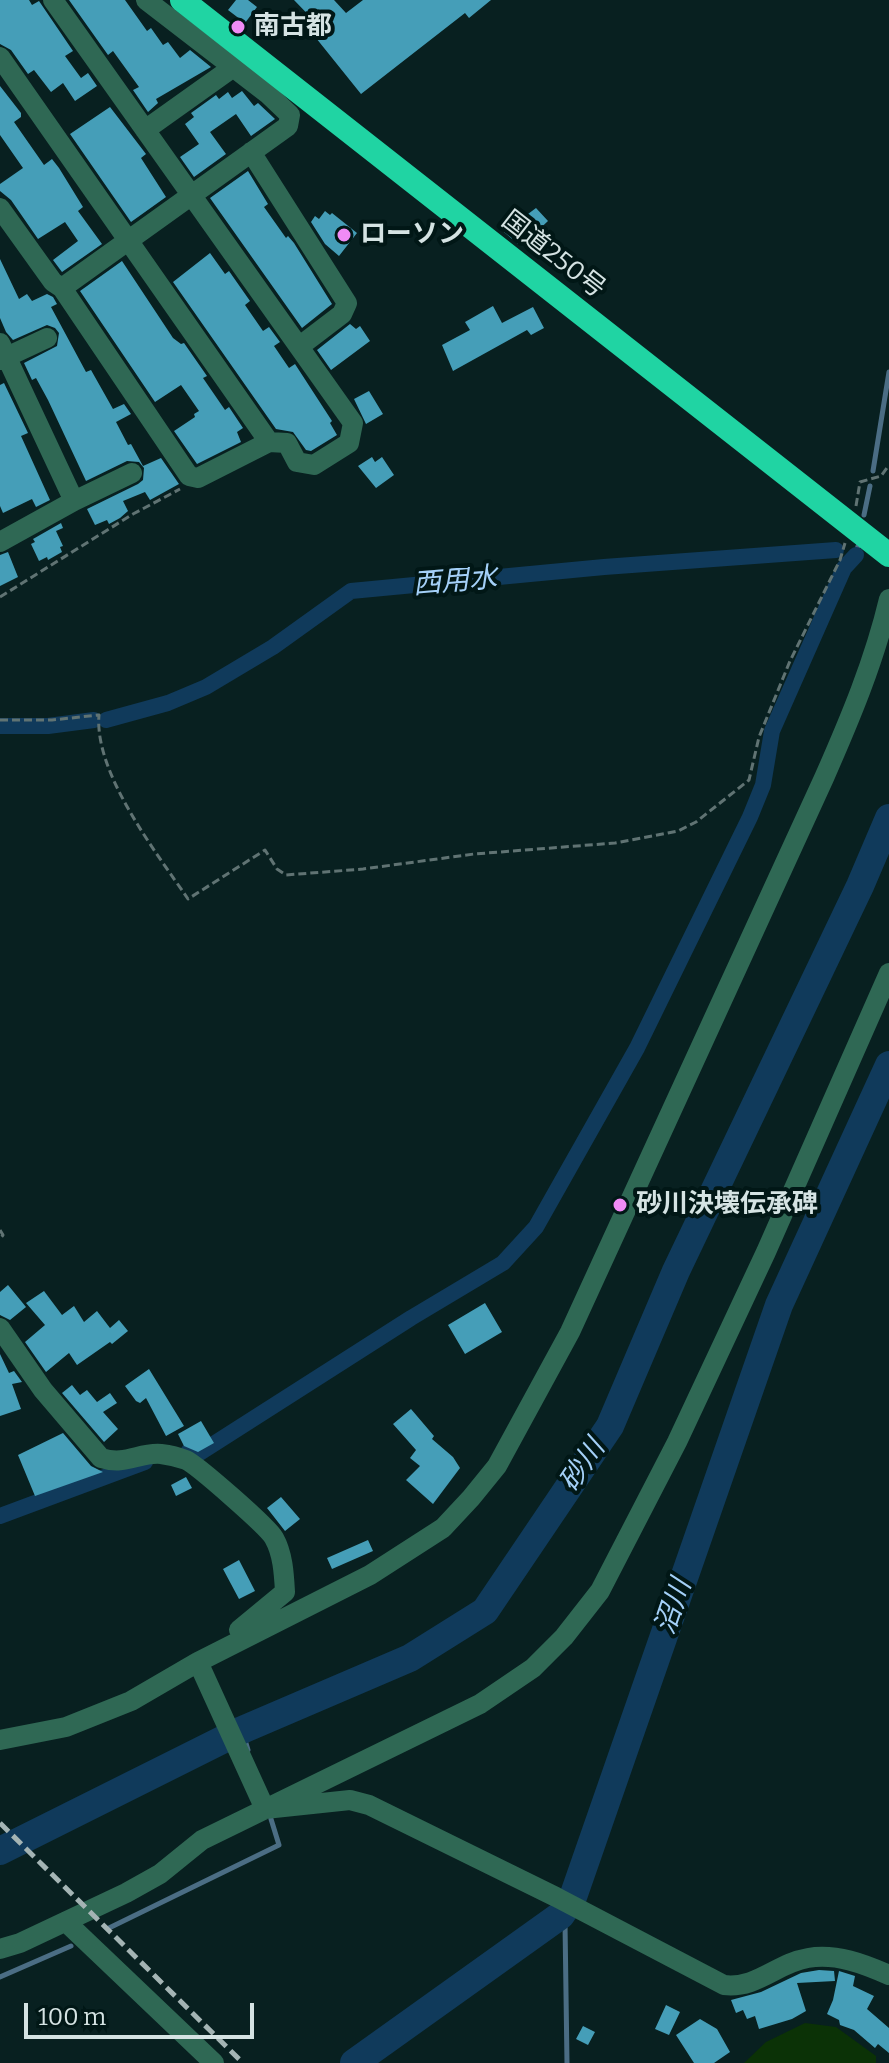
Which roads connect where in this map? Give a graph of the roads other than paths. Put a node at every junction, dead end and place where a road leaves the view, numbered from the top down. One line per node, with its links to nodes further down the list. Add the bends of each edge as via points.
1 (53, 0): 6 (street)
2 (146, 0): 5 (street)
3 (197, 4): 19 (highway, 国道250号)
4 (0, 57): 10 (street)
5 (232, 68): 6 (street); 7 (street, via 290,115 288,126)
6 (145, 130): 8 (street)
7 (251, 152): 8 (street); 13 (street, via 347,303 342,314)
8 (191, 194): 10 (street); 13 (street)
9 (0, 208): 11 (street)
10 (129, 239): 11 (street); 15 (street)
11 (62, 288): 15 (street, via 189,476 198,478)
12 (47, 338): 14 (street)
13 (300, 346): 15 (street, via 353,423 349,443 314,465 297,462 287,443)
14 (2, 353): 17 (street)
15 (269, 442)
16 (132, 473): 17 (street)
17 (74, 501): 18 (street)
18 (0, 542)
19 (889, 555)
20 (889, 599): 23 (street, via 854,711 824,778 570,1332 497,1466 443,1528 405,1553)
21 (889, 973): 25 (street, via 766,1252 600,1591 533,1668 480,1704)
22 (0, 1328): 23 (street, via 43,1390 101,1458 127,1461 157,1454 188,1461 274,1536 285,1592)
23 (198, 1662): 24 (street, via 131,1701 66,1727); 25 (street)
24 (0, 1740)
25 (262, 1803): 26 (street, via 160,1874); 28 (street, via 295,1807 359,1802 724,1985 741,1987 808,1958 859,1962)
26 (66, 1922): 27 (street); 29 (street)
27 (0, 1949)
28 (889, 1975)
29 (214, 2063)

